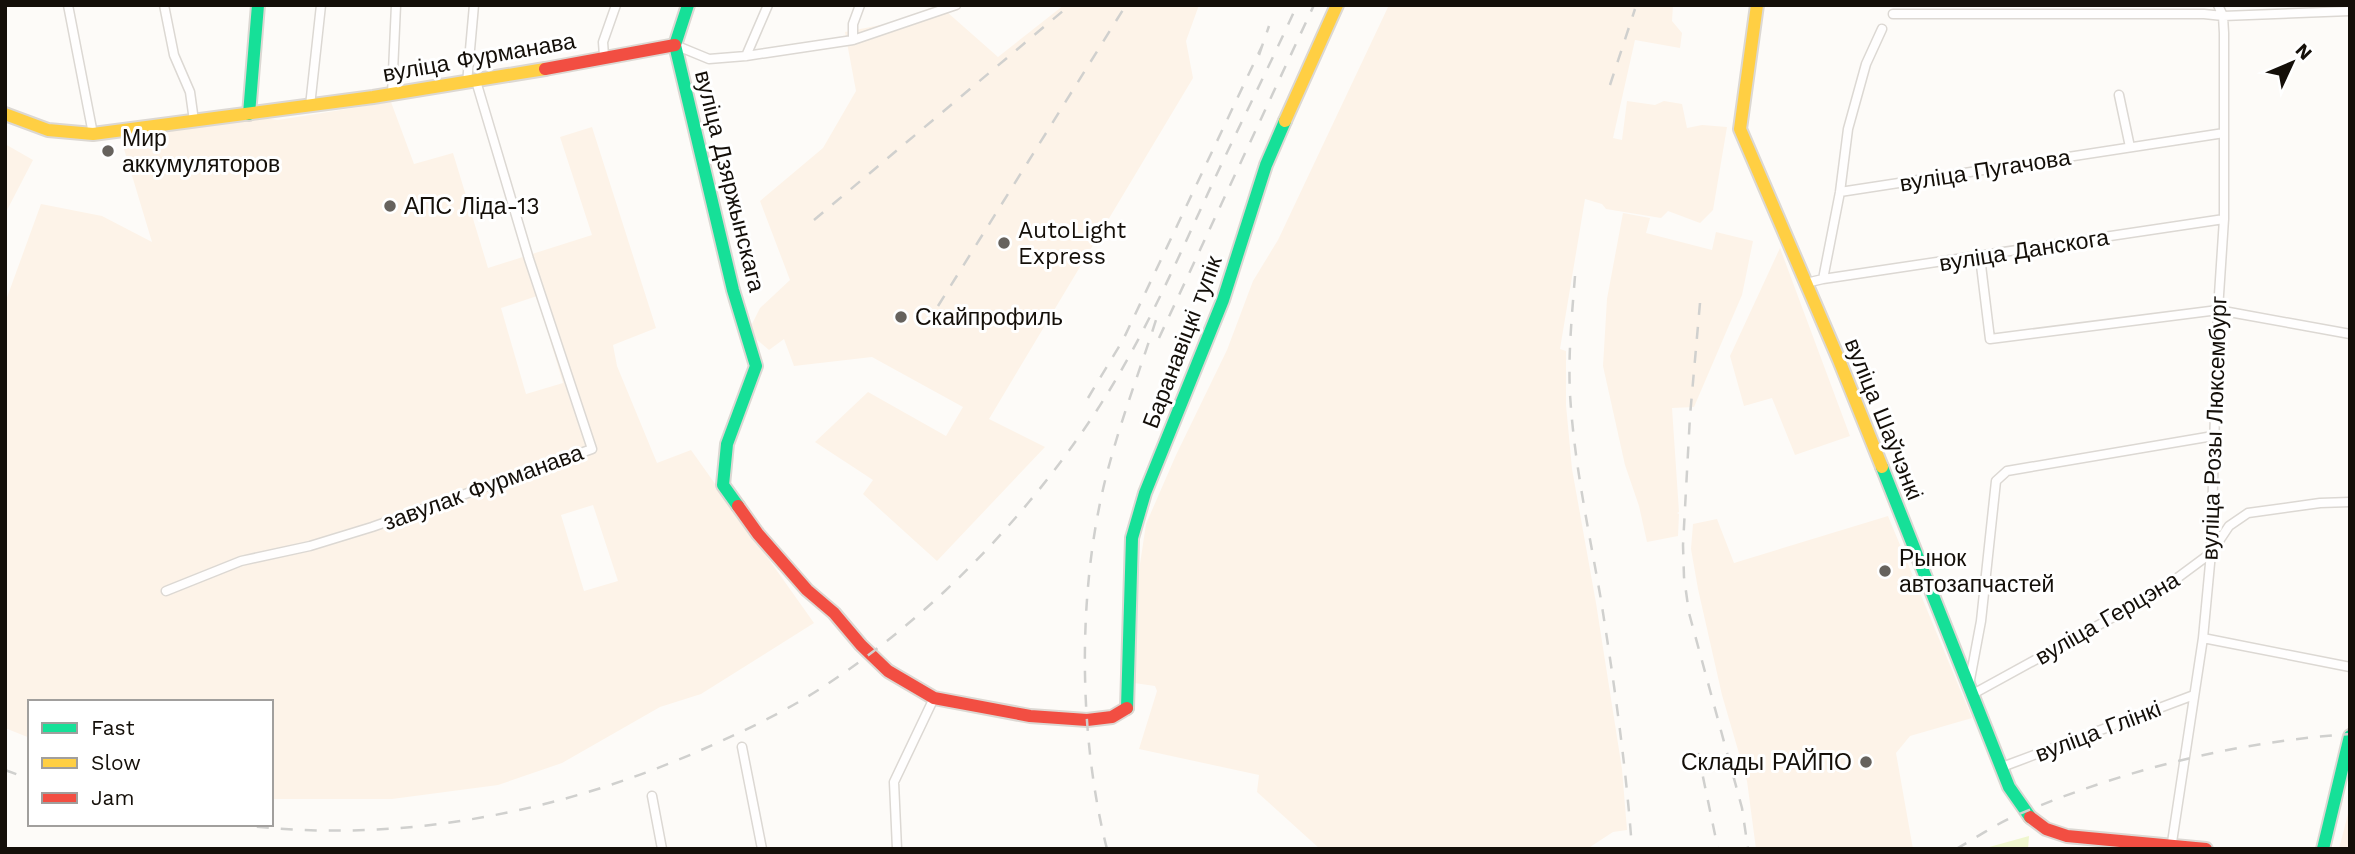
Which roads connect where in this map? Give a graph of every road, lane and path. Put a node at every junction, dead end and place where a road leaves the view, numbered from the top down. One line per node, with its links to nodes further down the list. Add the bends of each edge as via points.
1 (68, 5): 31 (street)
2 (164, 5): 29 (street)
3 (258, 5): 28 (street)
4 (321, 5): 26 (street)
5 (396, 5): 24 (street)
6 (474, 5): 23 (street)
7 (615, 5): 21 (street, via 603,42)
8 (688, 5): 20 (street, вуліца Дзяржынскага)
9 (768, 5): 22 (street)
10 (860, 5): 19 (street)
11 (1337, 5): 48 (street, Баранавіцкі тупік, via 1266,165 1223,300 1145,493 1132,538 1128,708 1112,717 1087,720 1030,716)
12 (1757, 5): 37 (street, вуліца Шаўчэнкі, via 1740,130)
13 (2218, 5): 17 (street, вуліца Розы Люксембург)
14 (953, 6): 19 (street)
15 (2350, 11): 17 (street)
16 (1893, 15): 17 (street)
17 (2223, 16): 30 (street, вуліца Розы Люксембург)
18 (1882, 29): 33 (street, via 1866,64 1848,129)
19 (853, 40): 22 (street)
20 (675, 45): 21 (street, вуліца Фурманава); 22 (street, via 709,59); 48 (street, вуліца Дзяржынскага, via 733,290 756,366 727,444 723,485 758,534 861,645 888,671)
21 (604, 56): 23 (street, вуліца Фурманава)
22 (746, 56)
23 (472, 82): 24 (street, вуліца Фурманава); 43 (street, завулак Фурманава, via 593,449 372,527 241,561)
24 (391, 94): 26 (street, вуліца Фурманава)
25 (2119, 96): 32 (street)
26 (310, 106): 28 (street, вуліца Фурманава)
27 (5, 114): 31 (street, вуліца Фурманава, via 50,132)
28 (249, 114): 29 (street, вуліца Фурманава)
29 (194, 121): 31 (street, вуліца Фурманава)
30 (2224, 133): 32 (street, вуліца Пугачова); 34 (street, вуліца Розы Люксембург)
31 (93, 134)
32 (2130, 147): 33 (street, вуліца Пугачова)
33 (1840, 192): 36 (street)
34 (2224, 219): 35 (street, вуліца Данскога); 38 (street, вуліца Розы Люксембург)
35 (1980, 257): 36 (street, вуліца Данскога); 38 (street, via 1990,339)
36 (1823, 279): 37 (street)
37 (1806, 283): 46 (street, вуліца Шаўчэнкі)
38 (2218, 310): 39 (street); 40 (street, вуліца Розы Люксембург)
39 (2350, 334)
40 (2213, 436): 42 (street, вуліца Розы Люксембург); 46 (street, via 2007,471 1996,481)
41 (2350, 502): 42 (street, вуліца Герцэна, via 2248,513 2230,526)
42 (2211, 553): 44 (street, вуліца Розы Люксембург); 46 (street, вуліца Герцэна, via 2157,593)
43 (166, 591)
44 (2203, 638): 45 (street); 47 (street, вуліца Розы Люксембург)
45 (2350, 667)
46 (1971, 690): 51 (street, вуліца Шаўчэнкі)
47 (2194, 695): 51 (street, вуліца Глінкі); 53 (street, вуліца Розы Люксембург)
48 (934, 698): 56 (street, via 894,782)
49 (2350, 736): 58 (street)
50 (742, 747): 55 (street)
51 (2002, 767): 53 (street, вуліца Шаўчэнкі, via 2023,813 2034,824 2067,836)
52 (652, 796): 54 (street)
53 (2171, 847): 57 (street)
54 (662, 849)
55 (762, 849)
56 (897, 849)
57 (2206, 849)
58 (2323, 849)

